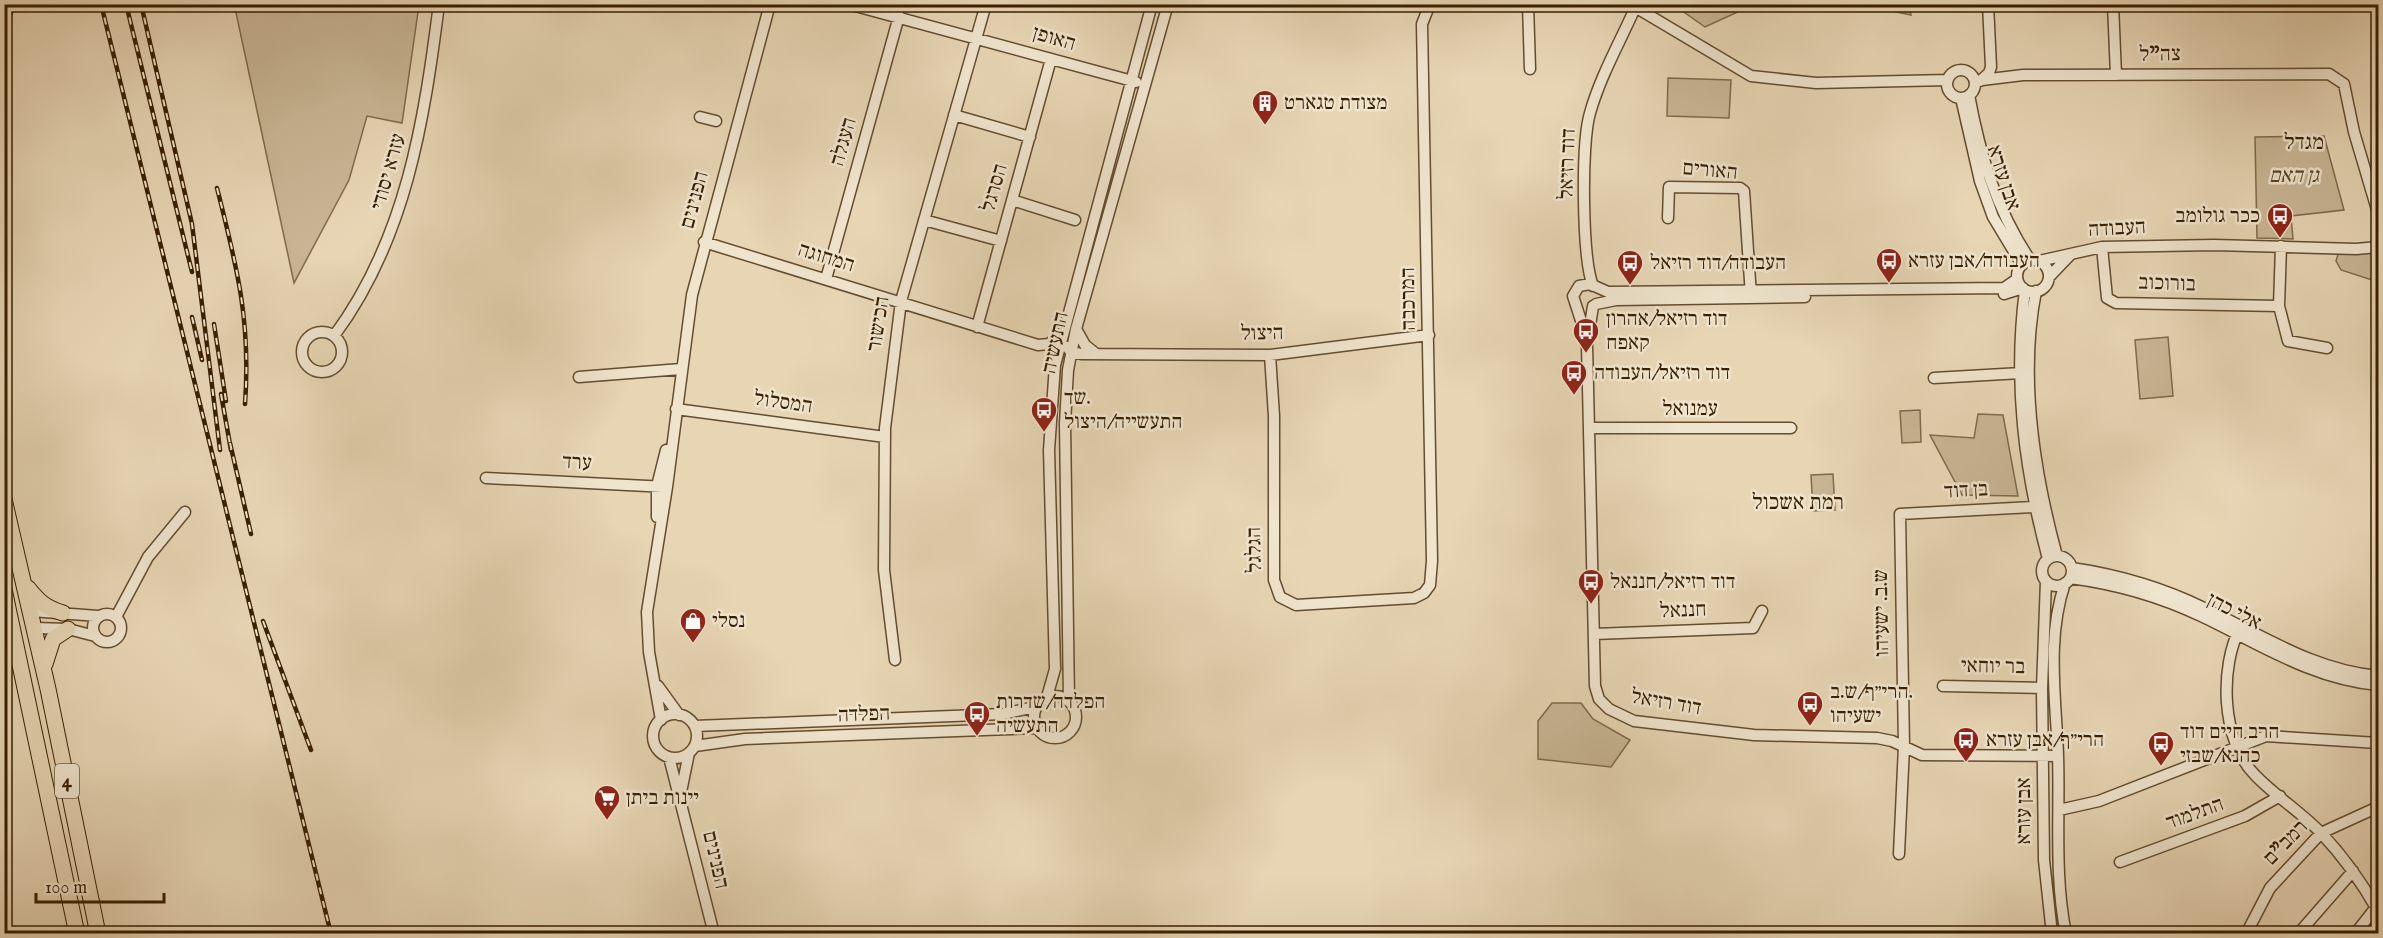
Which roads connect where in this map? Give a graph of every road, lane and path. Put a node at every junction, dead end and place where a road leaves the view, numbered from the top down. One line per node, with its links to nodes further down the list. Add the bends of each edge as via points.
1 (8, 4): 13 (highway)
2 (439, 4): 57 (street, עזרא יסודי, via 429,86 408,184 374,274)
3 (770, 4): 34 (street, הפנינים)
4 (848, 4): 14 (street, האופן)
5 (986, 4): 15 (street, הכישור)
6 (1152, 4): 20 (street, התעשיה)
7 (1168, 4): 22 (street, התעשיה)
8 (1430, 4): 56 (street, המרכבה, via 1422,24)
9 (1528, 4): 17 (street)
10 (1988, 4): 19 (street, via 1989,73)
11 (2113, 4): 18 (street)
12 (1632, 6): 21 (street, via 1751,76 1816,83); 39 (street, דוד רזיאל, via 1590,113 1586,135)
13 (4, 13)
14 (899, 16): 15 (street, האופן); 42 (street, העגלה)
15 (977, 38): 16 (street, האופן); 24 (street, הכישור)
16 (1051, 59): 20 (street, האופן); 27 (street, הסרגל)
17 (1530, 69)
18 (2116, 75): 19 (street, צה"ל); 29 (street, צה"ל, via 2320,73 2338,78 2344,84)
19 (1976, 79): 21 (street, via 1964,70 1956,71); 23 (street)
20 (1130, 80): 22 (street, האופן); 55 (street, התעשיה)
21 (1948, 80): 23 (street, via 1950,92)
22 (1145, 84): 54 (street, התעשיה)
23 (1965, 96): 40 (street, אבן עזרא, via 2000,209)
24 (954, 115): 27 (street); 31 (street, הכישור)
25 (700, 117): 26 (street)
26 (716, 121)
27 (1030, 137): 28 (street, הסרגל)
28 (1012, 200): 32 (street); 33 (street, הסרגל)
29 (2379, 213)
30 (1668, 218): 46 (street, האורים, via 1669,187 1744,191)
31 (924, 220): 33 (street); 48 (street, הכישור)
32 (1075, 220)
33 (1000, 241): 53 (street, הסרגל)
34 (704, 242): 42 (street, המחוגה); 65 (street, הפנינים)
35 (2281, 246): 36 (street, העבודה); 37 (street, העבודה); 51 (street)
36 (2102, 247): 38 (street, העבודה); 51 (street, בורוכוב, via 2107,298 2116,303)
37 (2379, 247)
38 (2074, 252): 40 (street, העבודה); 41 (street, העבודה)
39 (1586, 259): 43 (street, דוד רזיאל); 45 (street, דוד רזיאל)
40 (2030, 262): 41 (street, אבן עזרא, via 2047,268); 44 (street)
41 (2049, 277): 44 (street, העבודה, via 2045,286)
42 (826, 279): 48 (street, המחוגה)
43 (1579, 286): 45 (street); 50 (street, via 1573,296)
44 (2025, 287): 46 (street); 47 (street); 52 (street); 79 (street, via 2031,338 2032,440)
45 (1595, 288): 46 (street, via 1608,292); 49 (street, via 1598,296)
46 (1750, 294): 47 (street); 49 (street, via 1616,300)
47 (2004, 294): 52 (street, via 2018,303)
48 (901, 301): 53 (street, המחוגה); 72 (street, הכישור)
49 (1594, 305): 50 (street, via 1586,309); 59 (street, דוד רזיאל)
50 (1578, 306): 59 (street, דוד רזיאל)
51 (2279, 306): 60 (street, via 2288,341)
52 (2022, 318): 66 (street)
53 (977, 327): 58 (street, המחוגה)
54 (1076, 329): 61 (street, התעשיה); 62 (street, via 1085,345)
55 (1062, 332): 58 (street, via 1054,341); 61 (street); 64 (street, התעשיה)
56 (1429, 335): 63 (street, היצול); 84 (street, המרכבה, via 1432,561 1430,585)
57 (334, 336)
58 (1038, 345): 64 (street)
59 (1587, 345): 70 (street, דוד רזיאל)
60 (2327, 348)
61 (1071, 352): 62 (street, היצול); 109 (street, התעשיה, via 1065,442)
62 (1095, 352): 63 (street, היצול)
63 (1270, 355): 84 (street, הגלגל, via 1274,580 1280,597 1296,605 1404,599)
64 (1055, 365): 108 (street, התעשיה, via 1049,450 1055,669)
65 (681, 369): 67 (street); 69 (street, הפנינים)
66 (2021, 373): 68 (street); 76 (street, via 2023,441)
67 (579, 377)
68 (1934, 378)
69 (676, 409): 72 (street, המסלול); 74 (street, הפנינים)
70 (1589, 428): 71 (street, עמנואל); 95 (street, דוד רזיאל)
71 (1791, 428)
72 (885, 437): 100 (street, הכישור, via 884,570)
73 (486, 478): 74 (street, ערד)
74 (662, 487): 104 (street, הפנינים, via 647,612)
75 (4, 499): 82 (highway, 4)
76 (2033, 507): 78 (street, בן דוד); 79 (street)
77 (184, 512): 90 (street, via 148,557)
78 (1900, 514): 116 (street, ש.ב. ישעיהו)
79 (2053, 557): 80 (street, via 2065,558); 81 (street, via 2042,569)
80 (2069, 577): 81 (street, via 2055,586); 94 (street, אלי כהן, via 2136,591); 120 (street, אבן עזרא, via 2059,602 2055,630)
81 (2046, 581): 107 (street, אבן עזרא)
82 (26, 584): 85 (highway, 4); 87 (highway, via 38,602)
83 (4, 589): 88 (highway, 4)
84 (1424, 593)
85 (31, 611): 87 (street); 88 (highway); 91 (highway, 4)
86 (1762, 611): 95 (street, חננאל, via 1753,628)
87 (63, 613): 89 (street)
88 (7, 614): 92 (highway, 4)
89 (98, 616): 90 (street, via 109,613); 96 (street, via 92,625)
90 (116, 617): 96 (street, via 121,630 115,639 104,642)
91 (35, 628): 92 (highway); 93 (street); 102 (highway, 4)
92 (9, 629): 101 (highway, 4)
93 (68, 629): 96 (street); 102 (highway, via 53,639)
94 (2238, 630): 97 (street, אלי כהן); 99 (street); 103 (street, אלי כהן, via 2316,663)
95 (1593, 634): 116 (street, דוד רזיאל, via 1599,699 1621,717 1754,735 1877,738)
96 (95, 636)
97 (2256, 645): 99 (street, via 2240,646); 105 (street, אלי כהן, via 2312,671 2348,682)
98 (4, 650): 101 (highway)
99 (2229, 658): 117 (street, via 2229,708)
100 (895, 660)
101 (22, 670): 131 (highway, 4)
102 (44, 670): 132 (highway, 4)
103 (2379, 676)
104 (655, 681): 111 (street, הפנינים); 112 (street, הפנינים)
105 (2379, 685)
106 (1943, 686): 107 (street, בר יוחאי)
107 (2042, 687): 119 (street, אבן עזרא)
108 (1047, 697): 109 (street, via 1059,696); 110 (street)
109 (1069, 701): 114 (street, via 1076,717 1069,733 1052,738)
110 (1035, 707): 113 (street, הפלדה, via 1003,714); 114 (street)
111 (679, 715): 112 (street); 113 (street)
112 (661, 720): 121 (street, via 654,739 658,750)
113 (695, 726): 118 (street)
114 (1036, 728): 118 (street, הפלדה, via 746,740)
115 (2379, 743): 117 (street, via 2281,735)
116 (1904, 746): 119 (street, דוד רזיאל, via 1922,755); 127 (street, ש.ב. ישעיהו)
117 (2237, 747): 123 (street, via 2253,774); 125 (street, via 2099,801)
118 (692, 749): 121 (street, via 676,758); 122 (street, הפנינים)
119 (2043, 756): 120 (street, דוד רזיאל); 134 (street, אבן עזרא, via 2044,860)
120 (2058, 756): 125 (street, אבן עזרא)
121 (669, 757): 122 (street, הפנינים)
122 (680, 796): 133 (street, הפנינים)
123 (2280, 796): 126 (street); 128 (street, התלמוד, via 2245,816)
124 (2379, 807): 126 (street, רמב"ם)
125 (2059, 810): 135 (street, אבן עזרא, via 2058,859)
126 (2321, 832): 129 (street); 136 (street, רמב"ם, via 2270,888)
127 (1899, 854)
128 (2120, 862)
129 (2353, 871): 130 (street); 137 (street)
130 (2377, 909): 138 (street)
131 (77, 933)
132 (98, 933)
133 (714, 933)
134 (2052, 933)
135 (2066, 933)
136 (2246, 933)
137 (2298, 933)
138 (2355, 933)

